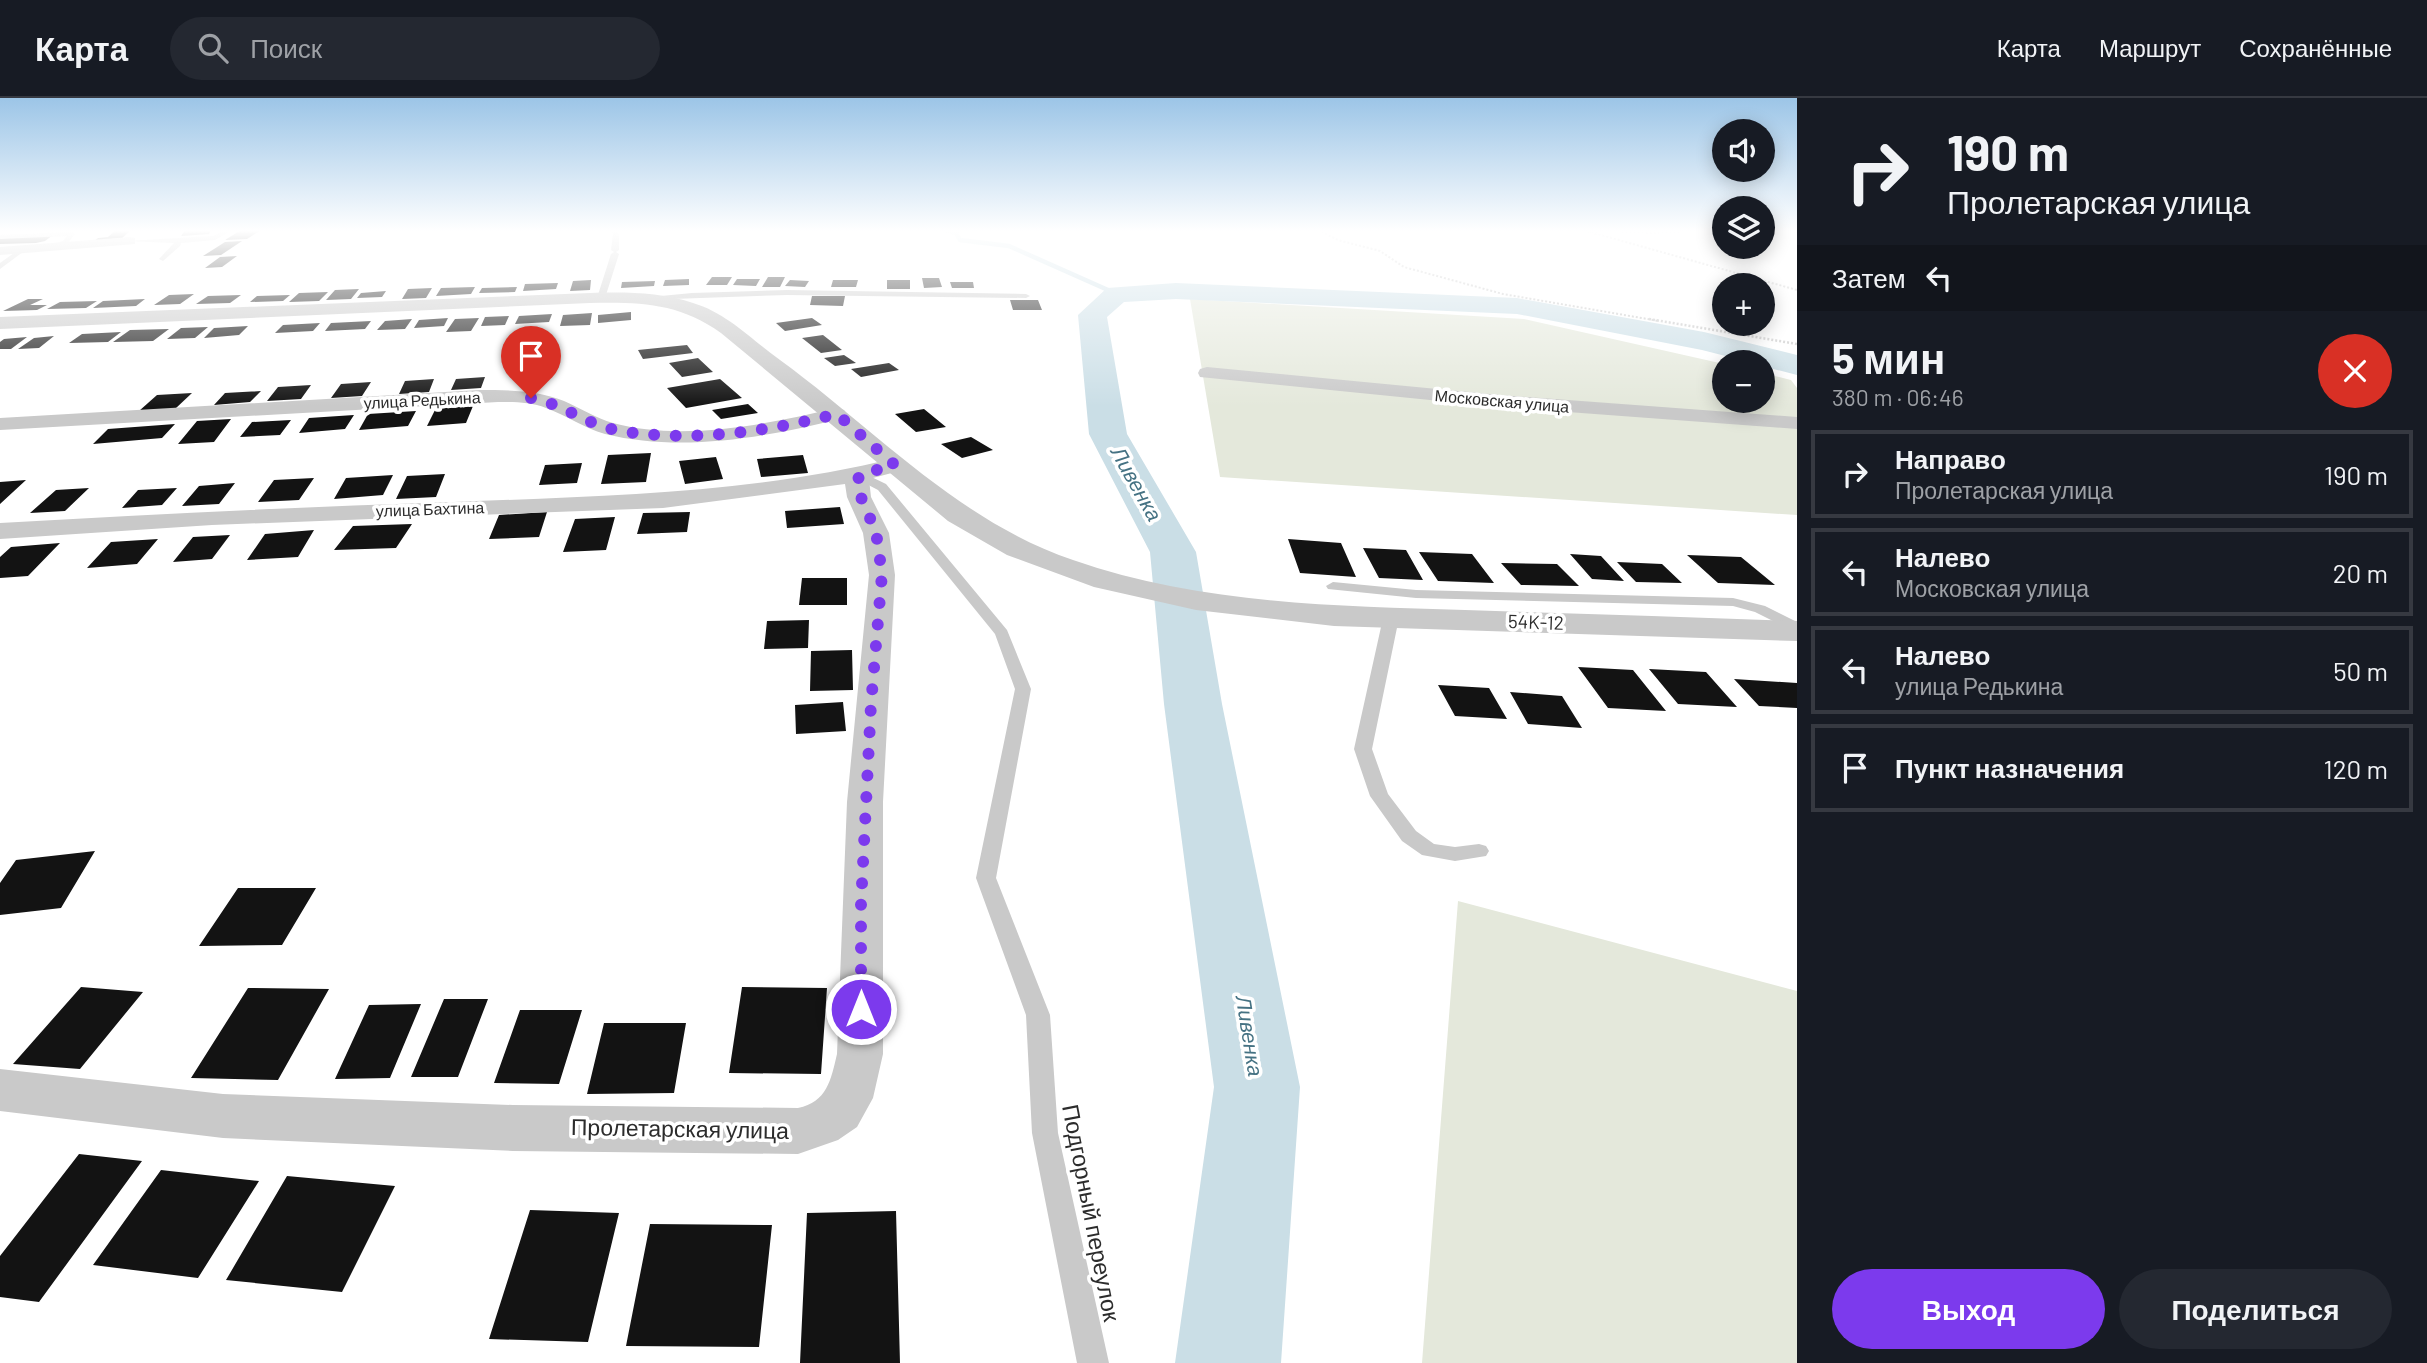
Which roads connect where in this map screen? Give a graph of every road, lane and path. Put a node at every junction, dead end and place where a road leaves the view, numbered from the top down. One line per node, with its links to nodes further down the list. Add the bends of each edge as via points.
1 (604, 289): 4 (lane)
2 (1485, 289): 7 (path)
3 (1026, 296): 5 (lane, via 705,293)
4 (601, 298): 5 (street); 6 (street)
5 (637, 299): 9 (street, via 674,303 702,313)
6 (0, 323)
7 (1797, 344)
8 (1207, 373): 10 (street, Московская улица, via 1526,404)
9 (837, 414): 11 (street, улица Редькина, via 753,430 653,433 610,428 538,399 480,396); 12 (street)
10 (1797, 423)
11 (0, 424)
12 (877, 470): 13 (street, улица Бахтина, via 663,501); 15 (street, 54K-12, via 1025,553 1093,576 1147,590 1276,611); 18 (street, Пролетарская улица, via 857,488 876,532 882,574 861,904 861,1036 857,1071 841,1111 814,1128 798,1131 513,1128 223,1116); 19 (lane, Подгорный переулок, via 882,487 1002,633 1023,690 986,878 1038,1015 1045,1133)
13 (0, 531)
14 (1333, 586): 16 (lane, via 1416,594 1733,602 1760,609)
15 (1391, 618): 16 (street, 54K-12); 17 (lane, via 1363,749 1379,796 1409,836 1429,850)
16 (1797, 629)
17 (1479, 851)
18 (3, 1097)
19 (1093, 1363)

